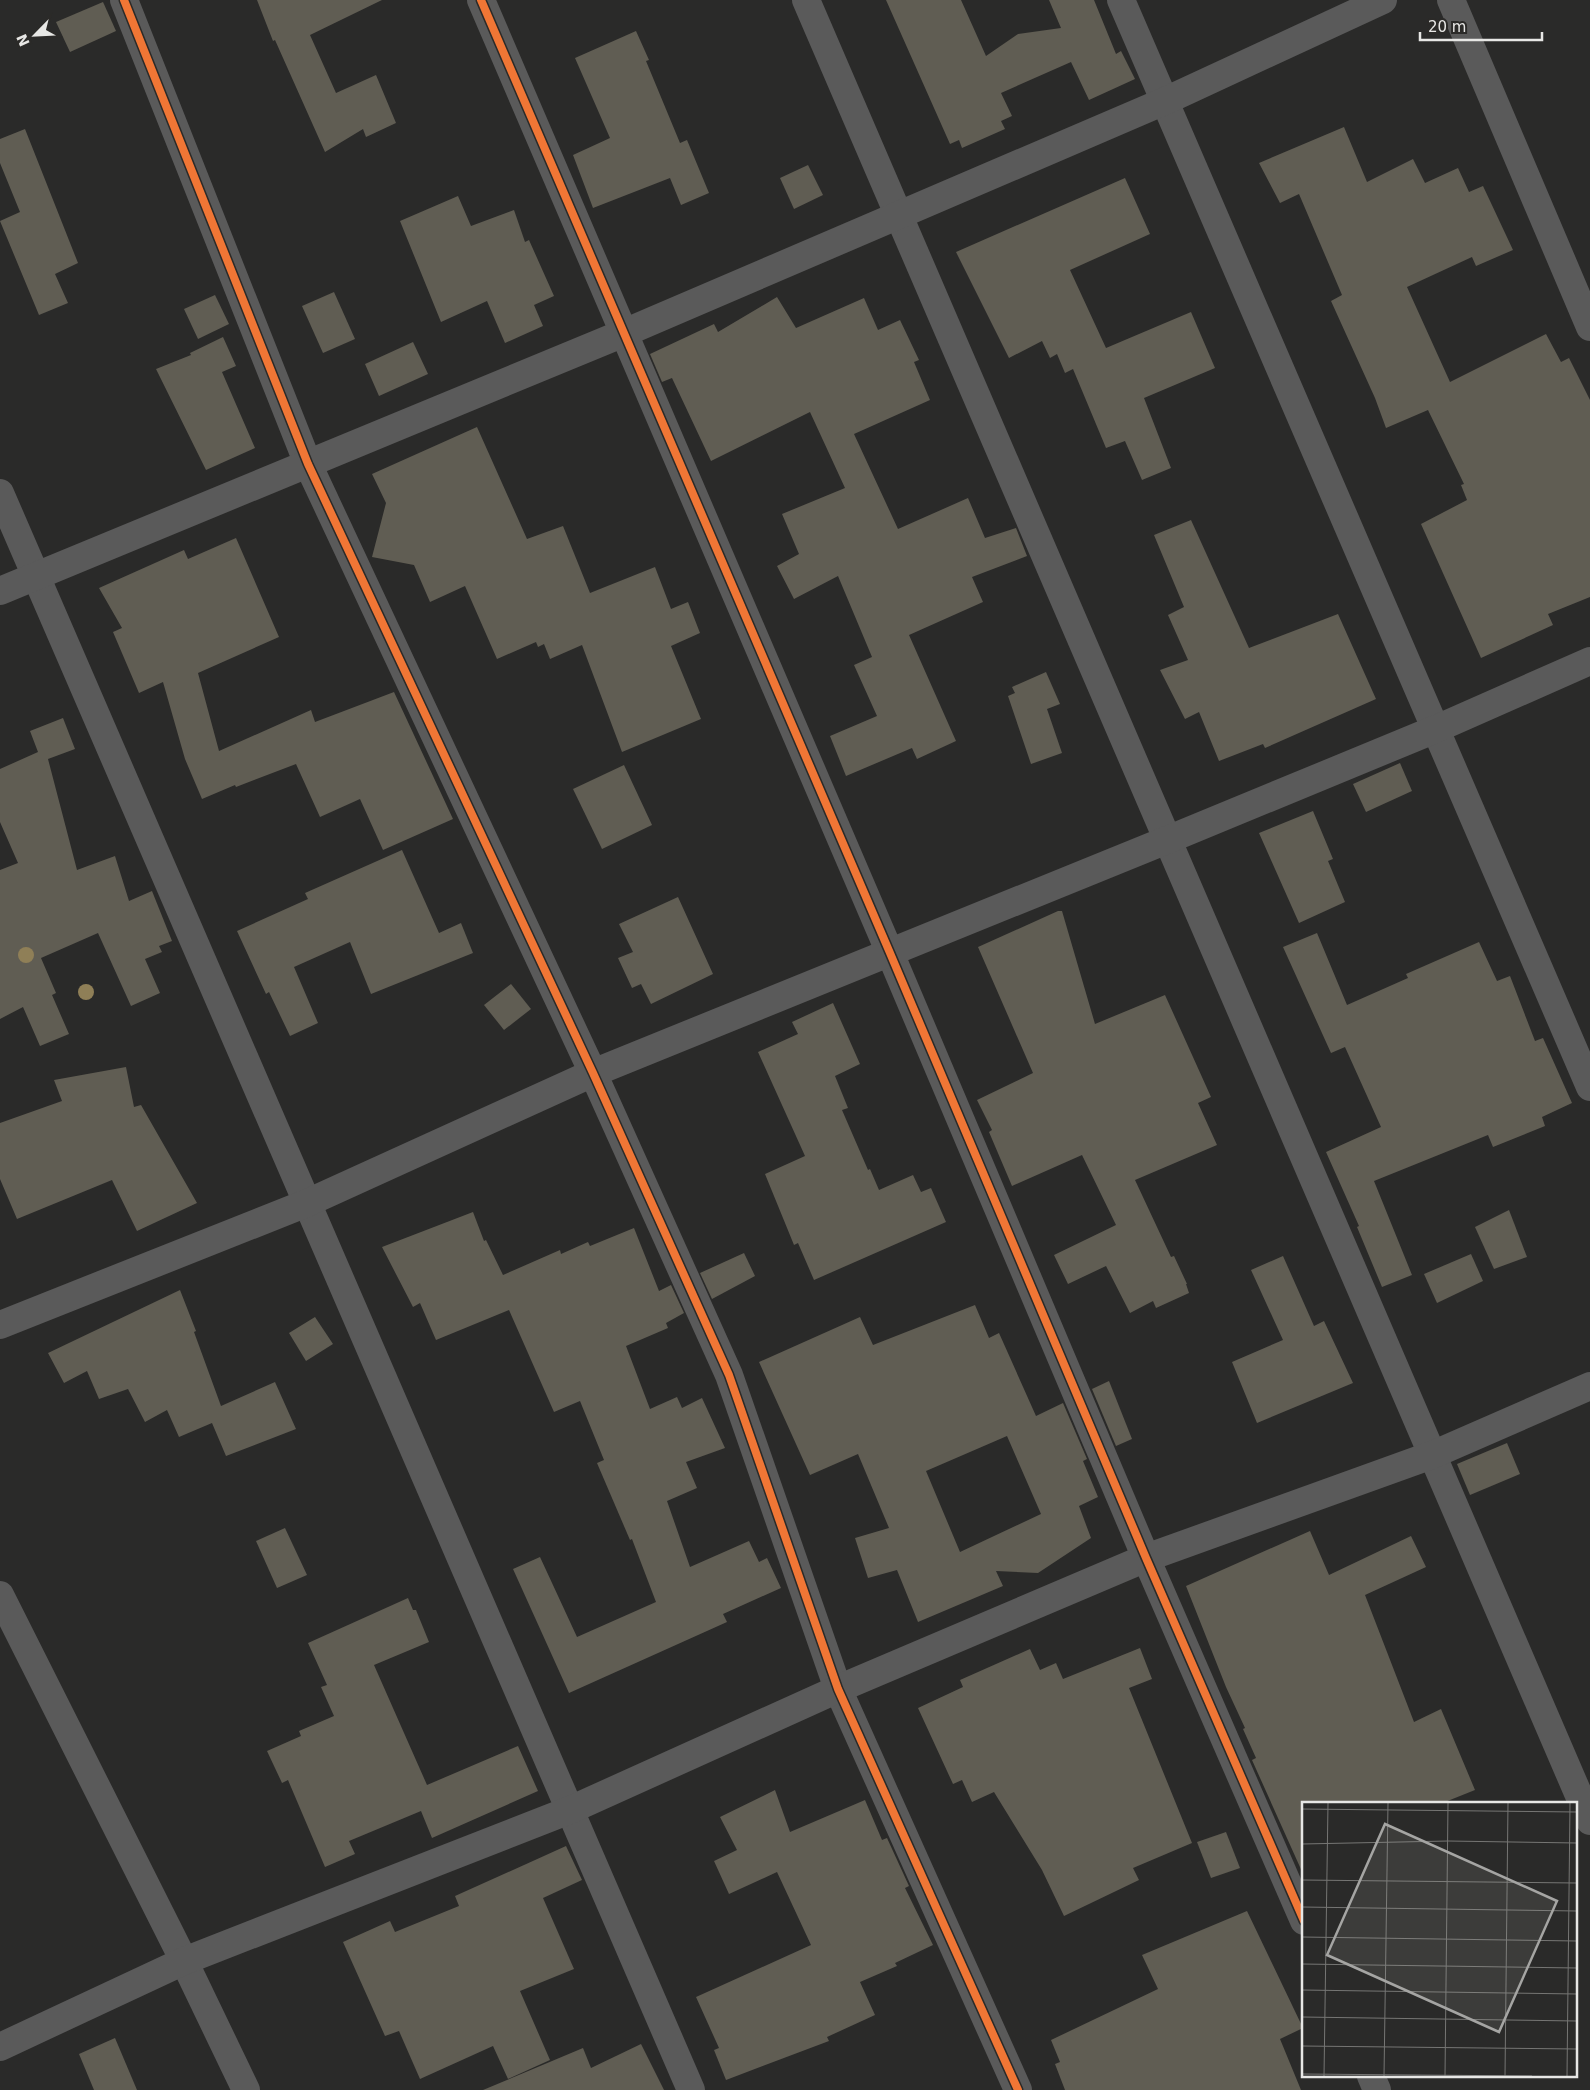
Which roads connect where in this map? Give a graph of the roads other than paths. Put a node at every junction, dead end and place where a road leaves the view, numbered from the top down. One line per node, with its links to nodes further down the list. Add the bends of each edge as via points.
1 (124, 0): 11 (street)
2 (481, 0): 10 (street)
3 (806, 0): 8 (street)
4 (1121, 0): 7 (street)
5 (1383, 0): 7 (street)
6 (1451, 0): 9 (street)
7 (1165, 101): 8 (street); 16 (street)
8 (898, 215): 10 (street); 17 (street)
9 (1590, 327)
10 (624, 333): 11 (street); 18 (street)
11 (308, 464): 13 (street); 19 (street)
12 (0, 493): 13 (street)
13 (36, 577): 14 (street); 21 (street)
14 (0, 591)
15 (1590, 661): 16 (street)
16 (1436, 729): 17 (street); 20 (street)
17 (1167, 840): 18 (street); 24 (street)
18 (890, 953): 19 (street); 25 (street)
19 (593, 1073): 21 (street); 27 (street, via 729,1375)
20 (1590, 1088)
21 (307, 1203): 22 (street); 28 (street)
22 (0, 1325)
23 (1590, 1386): 24 (street)
24 (1432, 1455): 25 (street); 29 (street)
25 (1146, 1558): 27 (street); 30 (street)
26 (0, 1595): 31 (street)
27 (838, 1689): 28 (street); 36 (street)
28 (570, 1810): 31 (street); 35 (street)
29 (1590, 1821)
30 (1302, 1916)
31 (184, 1961): 32 (street); 34 (street)
32 (0, 2047)
33 (1372, 2078): 37 (street)
34 (246, 2090)
35 (691, 2090)
36 (1018, 2090)
37 (1377, 2090)

